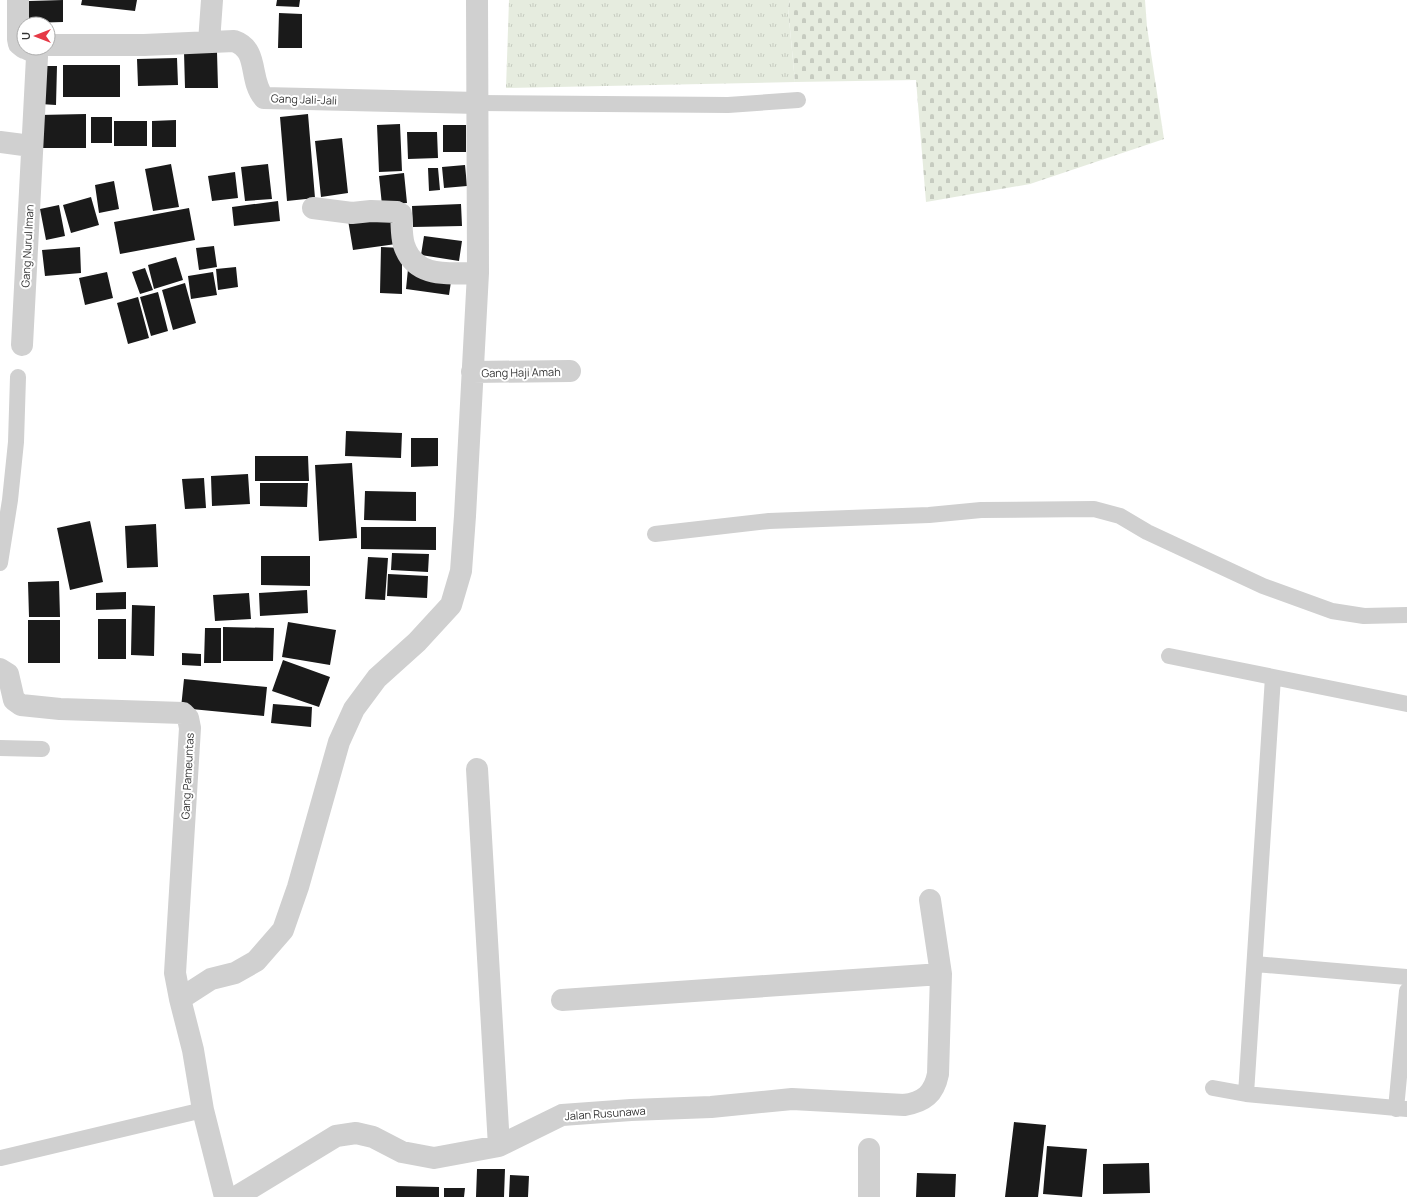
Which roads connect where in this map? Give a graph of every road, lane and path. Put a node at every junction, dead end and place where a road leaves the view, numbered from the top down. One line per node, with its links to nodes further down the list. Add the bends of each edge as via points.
1 (18, 0): 4 (street)
2 (212, 0): 5 (street)
3 (477, 0): 9 (street)
4 (18, 16)
5 (209, 42): 6 (street, Gang Jali-Jali); 9 (street, Gang Jali-Jali, via 234,41 248,49 259,91 264,98)
6 (56, 45)
7 (37, 56): 11 (street, Gang Nurul Iman)
8 (798, 100): 9 (lane, via 728,105)
9 (478, 104): 13 (street)
10 (0, 142): 11 (street)
11 (32, 146): 14 (street, Gang Nurul Iman)
12 (313, 208): 13 (street, via 352,213 398,212 401,214 404,244 409,257 424,270)
13 (478, 273): 16 (street)
14 (22, 345)
15 (570, 371): 16 (street, Gang Haji Amah)
16 (472, 372): 33 (street, via 466,516 460,571 451,605 417,642 377,678 354,709 338,742 298,887 283,930 256,961 234,973 211,979)
17 (18, 377): 19 (lane, via 16,442)
18 (655, 534): 20 (lane, via 769,521 929,515 980,510 1094,509 1120,516 1147,532 1263,586 1332,611 1364,616)
19 (0, 564)
20 (1407, 615)
21 (1169, 656): 23 (lane)
22 (0, 669): 33 (street, Gang Pameuntas, via 8,674 14,700 21,705 60,710 183,713 188,718 190,736 175,973)
23 (1273, 678): 24 (lane); 29 (lane)
24 (1407, 704)
25 (0, 748): 26 (lane)
26 (42, 749)
27 (477, 769): 39 (street)
28 (930, 900): 30 (street)
29 (1255, 964): 31 (lane); 36 (lane)
30 (941, 974): 34 (street); 39 (street, Jalan Rusunawa, via 936,1086 918,1103 904,1105 792,1099 711,1107 562,1115)
31 (1407, 977)
32 (1407, 991): 37 (lane)
33 (180, 999): 38 (street, Gang Pameuntas, via 193,1050)
34 (562, 1000)
35 (1213, 1088): 36 (lane)
36 (1246, 1094): 37 (lane)
37 (1402, 1109)
38 (203, 1110): 41 (lane); 42 (street, Gang Pameuntas)
39 (499, 1146): 43 (street, Jalan Rusunawa, via 434,1158 402,1152 356,1133 336,1136)
40 (869, 1149): 44 (street)
41 (1, 1158)
42 (224, 1197)
43 (236, 1197)
44 (869, 1197)

